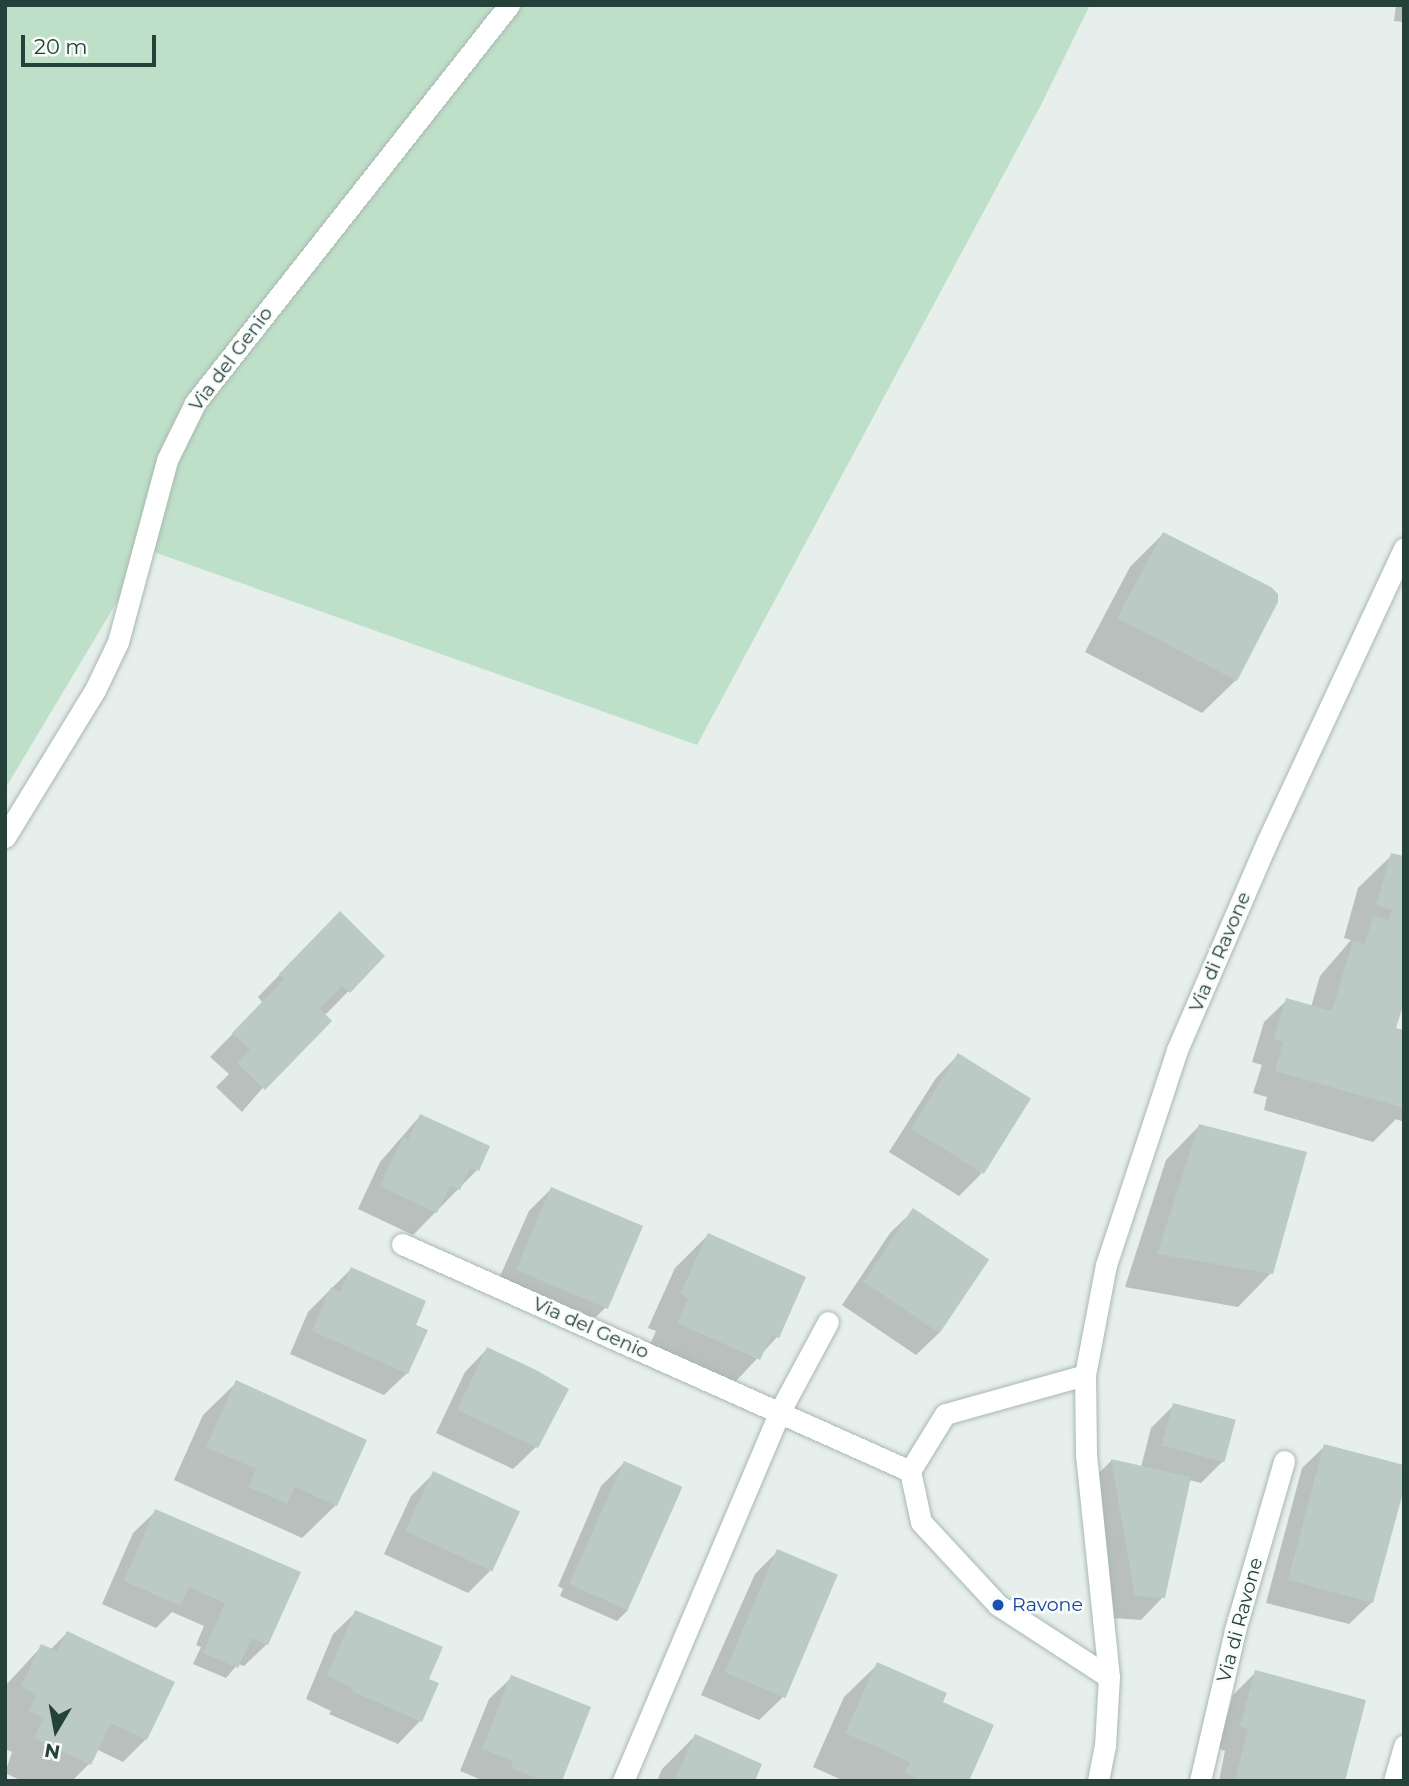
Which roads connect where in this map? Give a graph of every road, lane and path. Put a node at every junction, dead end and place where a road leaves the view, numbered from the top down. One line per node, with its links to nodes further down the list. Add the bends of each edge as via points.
1 (509, 5): 3 (street, Via del Genio, via 195,403 167,460 118,642 95,690)
2 (1404, 548): 6 (street, Via di Ravone, via 1267,842 1177,1050 1106,1265)
3 (5, 838)
4 (402, 1244): 7 (street, Via del Genio)
5 (828, 1322): 7 (street)
6 (1085, 1375): 9 (street, via 945,1414); 10 (street, Via di Ravone, via 1086,1453)
7 (780, 1411): 9 (street, Via del Genio); 12 (street)
8 (1284, 1461): 14 (street, Via di Ravone, via 1235,1630)
9 (910, 1471): 10 (street, via 921,1522 998,1605)
10 (1109, 1677): 13 (street, Via di Ravone)
11 (1404, 1745): 15 (street)
12 (624, 1781)
13 (1098, 1781)
14 (1200, 1781)
15 (1394, 1781)

